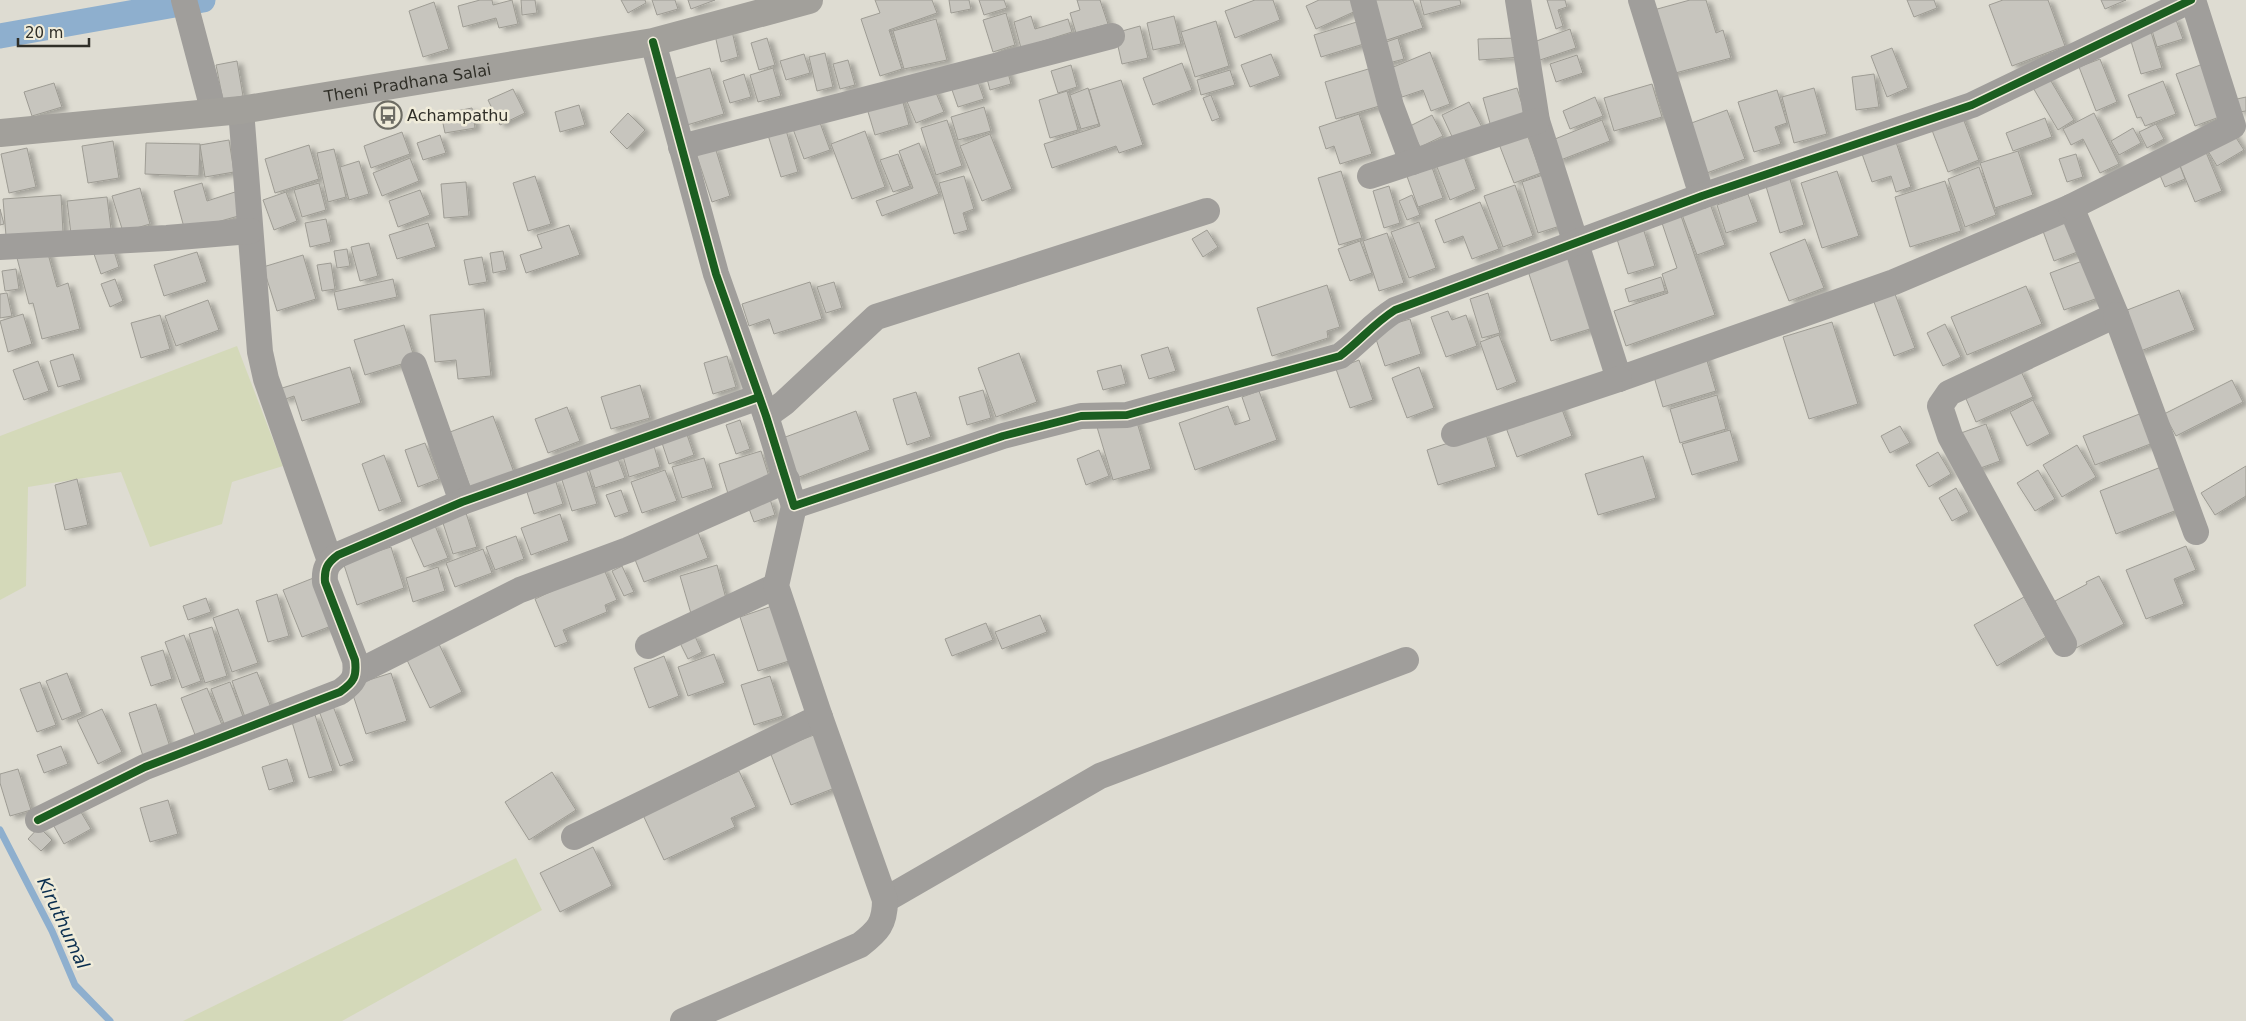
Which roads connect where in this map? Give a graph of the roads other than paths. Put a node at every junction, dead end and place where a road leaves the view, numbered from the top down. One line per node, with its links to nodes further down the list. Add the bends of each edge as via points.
1 (184, 0): 10 (street)
2 (809, 0): 8 (main road, Theni Pradhana Salai)
3 (1363, 0): 15 (street, via 1391,106)
4 (1518, 0): 11 (street)
5 (1641, 0): 17 (street)
6 (2192, 0): 12 (street); 17 (street, via 1972,104)
7 (1112, 36): 14 (street)
8 (652, 42): 9 (main road, Theni Pradhana Salai); 14 (street)
9 (241, 110): 10 (main road, Theni Pradhana Salai); 20 (street)
10 (214, 113): 13 (main road, Theni Pradhana Salai)
11 (1537, 121): 15 (street); 21 (street)
12 (2240, 122): 18 (street)
13 (0, 133)
14 (681, 147): 26 (street, via 716,274)
15 (1412, 162): 16 (street)
16 (1370, 176)
17 (1702, 196): 21 (street)
18 (2071, 207): 23 (street); 25 (street, via 1894,282)
19 (1207, 211): 26 (street, via 876,317 784,403)
20 (250, 231): 22 (street); 32 (street, via 260,352 266,379)
21 (1577, 244): 25 (street); 30 (street, via 1395,310 1376,322 1340,356 1127,415 1081,416 1003,436)
22 (0, 246)
23 (2116, 315): 31 (street); 34 (street, via 1949,394 1940,406 1950,436)
24 (414, 365): 29 (street)
25 (1619, 379): 27 (street)
26 (763, 407): 28 (street); 29 (street)
27 (1454, 434)
28 (787, 480): 30 (street); 37 (street, via 628,550 520,590)
29 (462, 502): 32 (street)
30 (794, 506): 33 (street)
31 (2196, 532)
32 (330, 561): 37 (street, via 324,571 325,582 355,660)
33 (776, 586): 35 (street); 38 (street)
34 (2064, 644)
35 (648, 646)
36 (1406, 660): 41 (street, via 1100,776)
37 (356, 674): 39 (street, via 340,692 145,767)
38 (820, 717): 40 (street); 41 (street)
39 (38, 820)
40 (574, 837)
41 (884, 900): 42 (street, via 885,916 875,932 860,945)
42 (683, 1021)

